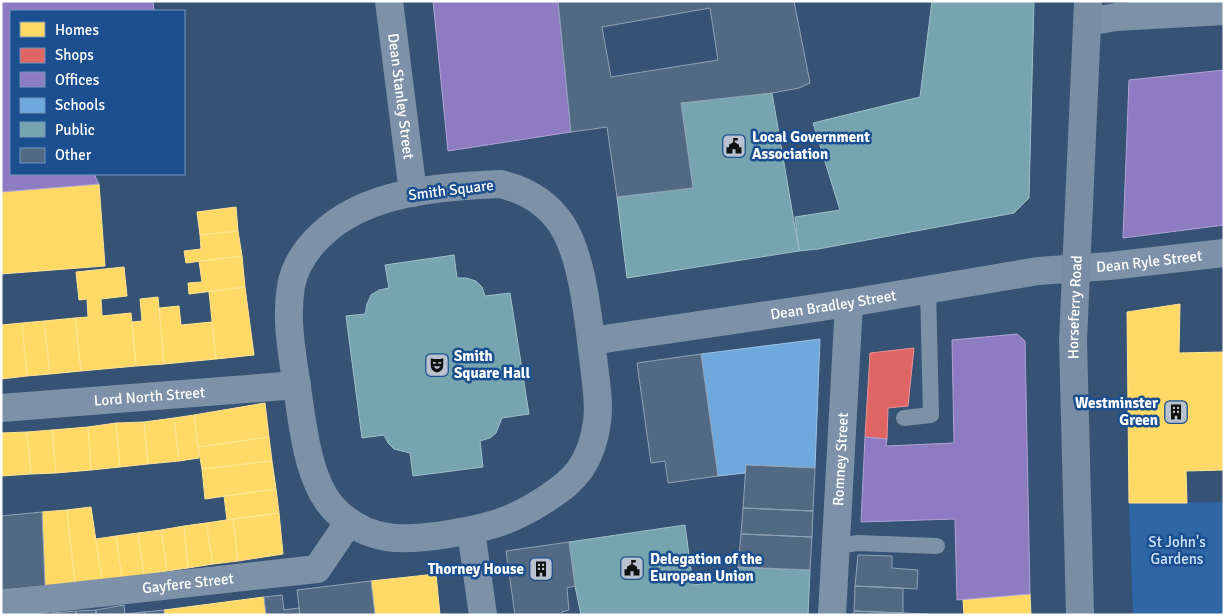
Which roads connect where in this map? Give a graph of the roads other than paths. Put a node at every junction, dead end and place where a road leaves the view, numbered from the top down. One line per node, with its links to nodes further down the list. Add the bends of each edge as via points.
1 (389, 1): 4 (street, Dean Stanley Street)
2 (1224, 10): 3 (street, via 1116,17)
3 (1088, 11): 6 (main road, Horseferry Road)
4 (413, 193): 9 (street, Smith Square, via 500,184 534,196 551,210 564,227 575,254); 10 (street, Smith Square, via 378,201 351,213 330,226 300,260 292,283 288,320)
5 (1224, 253): 6 (street, Dean Ryle Street)
6 (1075, 269): 7 (street, Dean Bradley Street, via 1038,271); 20 (main road, Horseferry Road, via 1073,380)
7 (928, 289): 8 (street, Dean Bradley Street); 12 (lane, via 931,415)
8 (849, 303): 9 (street, Dean Bradley Street); 15 (street, Romney Street)
9 (591, 341): 14 (street, Smith Square, via 597,421 592,445 583,465 570,483 527,512 497,525)
10 (297, 385): 11 (street, Lord North Street); 13 (street, Smith Square, via 304,442 313,469 333,508)
11 (1, 408)
12 (904, 418)
13 (349, 522): 14 (street, Smith Square, via 373,535 397,539); 17 (street, Gayfere Street, via 317,569)
14 (471, 531): 18 (street)
15 (836, 546): 16 (lane, via 858,543); 19 (street, Romney Street)
16 (936, 546)
17 (1, 604)
18 (483, 615)
19 (832, 615)
20 (1080, 615)

